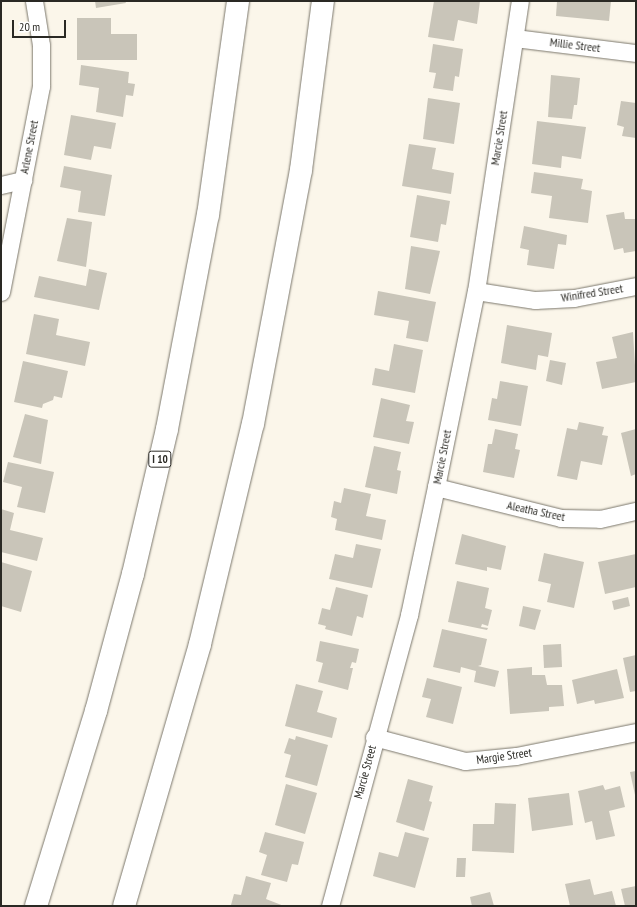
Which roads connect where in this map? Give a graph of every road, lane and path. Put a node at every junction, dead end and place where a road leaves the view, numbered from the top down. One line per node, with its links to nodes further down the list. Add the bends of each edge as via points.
1 (34, 1): 7 (street, Arlene Street, via 41,45 40,86)
2 (238, 1): 17 (highway, I 10, via 208,215 166,429 98,703)
3 (323, 1): 16 (highway, via 301,170 253,424 200,644)
4 (520, 1): 5 (street, Marcie Street)
5 (515, 38): 6 (street, Millie Street); 10 (street, Marcie Street)
6 (636, 52)
7 (23, 180): 8 (street); 11 (street, Arlene Street)
8 (1, 185)
9 (636, 286): 10 (street, Winifred Street, via 574,298 534,300)
10 (476, 291): 12 (street, Marcie Street)
11 (1, 292)
12 (436, 487): 13 (street, Aleatha Street, via 561,518 600,519); 15 (street, Marcie Street, via 409,615)
13 (636, 511)
14 (636, 732): 15 (street, Margie Street, via 516,756 465,761)
15 (374, 737): 18 (street, Marcie Street)
16 (125, 904)
17 (36, 906)
18 (330, 906)

